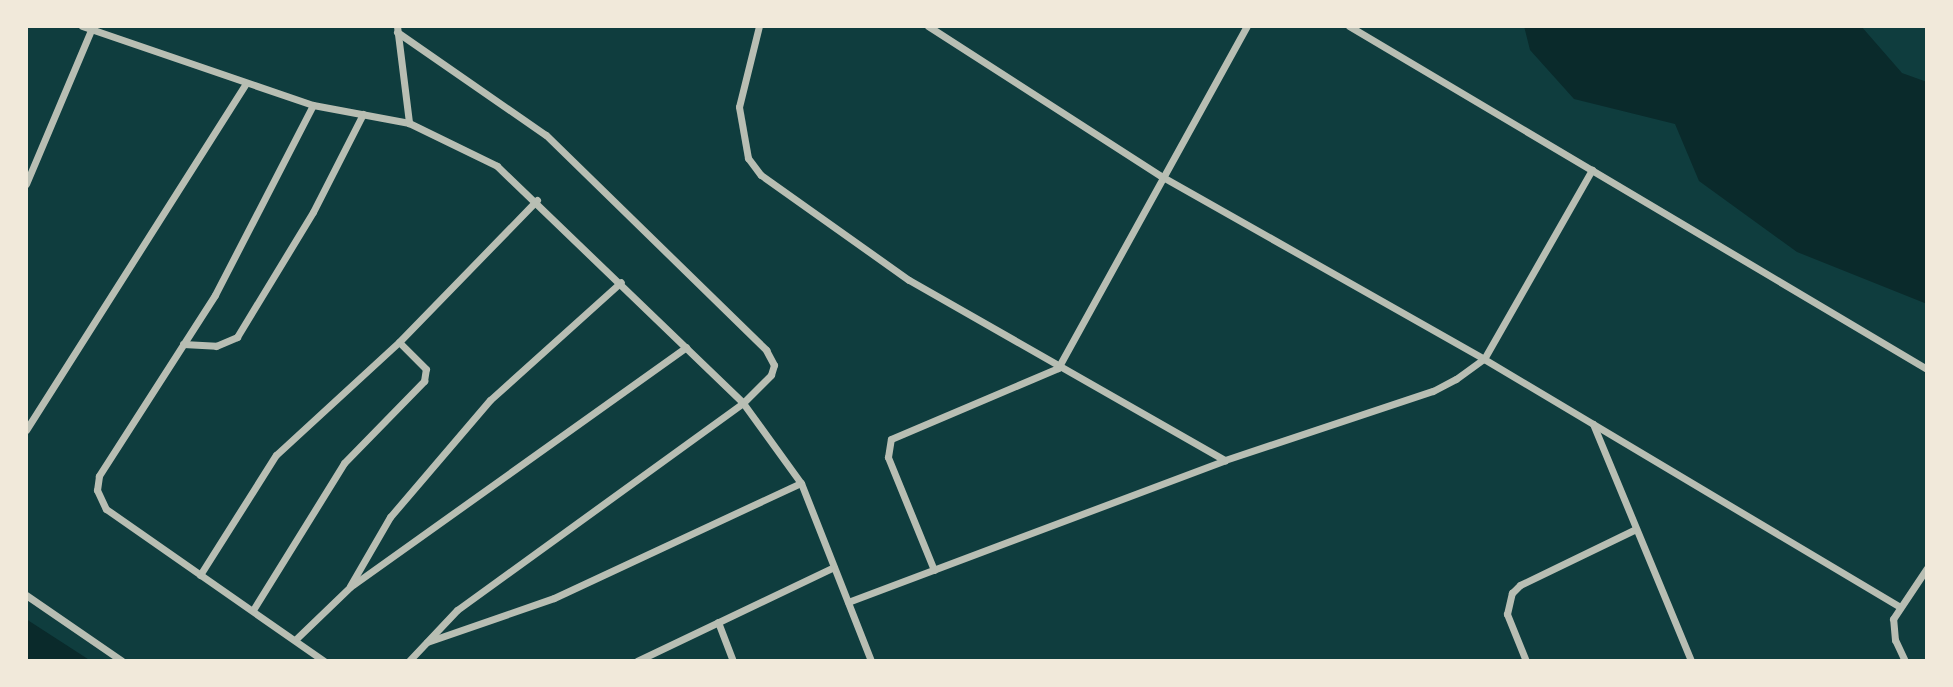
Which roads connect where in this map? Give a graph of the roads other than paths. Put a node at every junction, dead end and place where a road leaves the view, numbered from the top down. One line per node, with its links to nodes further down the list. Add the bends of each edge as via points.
1 (82, 26): 7 (street)
2 (759, 26): 21 (street, via 739,107 748,158 761,175 909,279)
3 (928, 26): 13 (street)
4 (1247, 26): 13 (street)
5 (1354, 28): 12 (street)
6 (397, 29): 11 (street); 23 (street, via 546,135 766,350 774,370)
7 (91, 30): 8 (street); 14 (street)
8 (246, 83): 9 (street); 25 (street)
9 (313, 105): 10 (street); 18 (street, via 215,295)
10 (363, 114): 11 (street); 18 (street, via 313,212 237,337 225,344)
11 (409, 123): 15 (street, via 497,166)
12 (1592, 170): 20 (street); 22 (street)
13 (1161, 176): 20 (street); 21 (street)
14 (26, 184)
15 (537, 201): 16 (street); 17 (street)
16 (621, 282): 19 (street); 33 (street, via 490,400 390,517)
17 (399, 342): 32 (street, via 276,455); 37 (street, via 426,369 424,381 344,463)
18 (183, 344): 32 (street, via 99,476 97,490 106,509)
19 (686, 347): 23 (street); 33 (street)
20 (1484, 359): 24 (street); 26 (street, via 1433,391)
21 (1058, 368): 26 (street); 31 (street, via 891,439 888,457)
22 (1927, 369)
23 (743, 403): 27 (street); 40 (street, via 457,610)
24 (1593, 424): 28 (street); 36 (street)
25 (26, 430)
26 (1225, 460): 31 (street)
27 (801, 483): 29 (street); 40 (street, via 554,598)
28 (1634, 530): 47 (street, via 1512,593 1507,614); 48 (street)
29 (834, 567): 35 (street); 38 (street)
30 (1927, 568): 36 (street)
31 (934, 570): 35 (street)
32 (200, 575): 37 (street)
33 (350, 587): 39 (street)
34 (26, 596): 41 (street)
35 (848, 602): 46 (street)
36 (1899, 607): 49 (street, via 1894,630)
37 (253, 610): 39 (street)
38 (718, 622): 44 (street); 45 (street)
39 (296, 639): 42 (street)
40 (423, 643): 43 (street)
41 (122, 661)
42 (324, 661)
43 (409, 661)
44 (637, 661)
45 (733, 661)
46 (872, 661)
47 (1526, 661)
48 (1691, 661)
49 (1905, 661)

